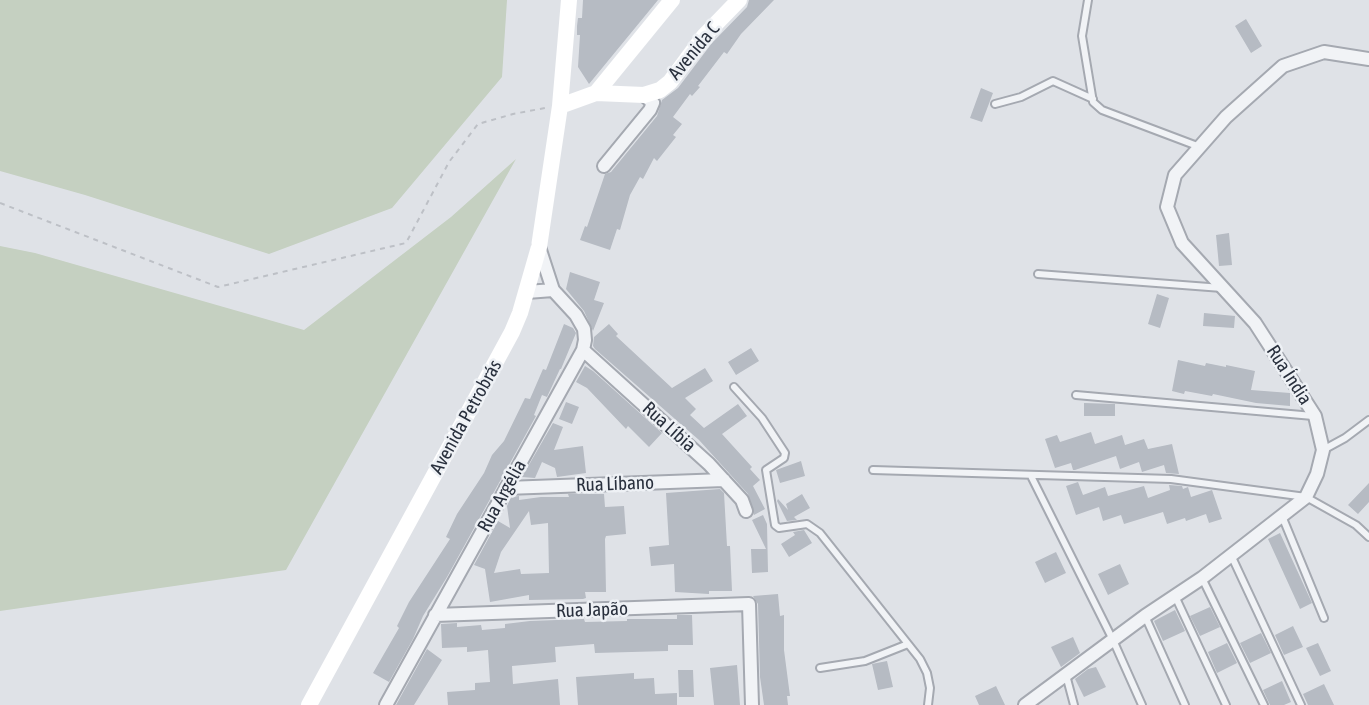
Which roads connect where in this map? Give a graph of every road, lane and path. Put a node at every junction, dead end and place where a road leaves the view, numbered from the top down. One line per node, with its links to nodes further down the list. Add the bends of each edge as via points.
1 (569, 0): 10 (main road, Avenida Petrobrás)
2 (672, 0): 6 (main road)
3 (739, 0): 7 (main road, Avenida C, via 704,36 670,82)
4 (1088, 0): 8 (lane, via 1082,36)
5 (1369, 59): 11 (street, Rua Índia, via 1324,52 1283,66)
6 (596, 93): 7 (main road); 10 (main road)
7 (644, 95): 12 (street, via 653,103 650,110)
8 (1093, 99): 9 (lane, via 1053,81); 11 (lane, via 1102,110)
9 (995, 104)
10 (560, 106): 13 (path, via 478,124 449,162 407,243 218,288); 14 (main road, Avenida Petrobrás)
11 (1200, 147): 16 (street, Rua Índia, via 1175,175 1167,207 1182,243)
12 (604, 166)
13 (0, 204)
14 (539, 247): 17 (street); 18 (main road, Avenida Petrobrás)
15 (1038, 274): 16 (lane)
16 (1223, 288): 22 (street, Rua Índia, via 1255,323)
17 (553, 290): 18 (street); 19 (street, via 584,329)
18 (527, 292): 43 (main road, Avenida Petrobrás, via 512,332)
19 (583, 350): 27 (street, Rua Líbia); 28 (street, Rua Argélia)
20 (734, 387): 40 (lane, via 785,453 766,470 775,525 807,524 820,533)
21 (1076, 395): 22 (lane)
22 (1315, 416): 24 (street, Rua Índia)
23 (1369, 420): 24 (lane)
24 (1323, 450): 29 (street)
25 (873, 470): 26 (lane)
26 (1031, 476): 29 (lane, via 1171,479); 39 (lane)
27 (724, 480): 28 (street, Rua Líbano); 30 (street, Rua Líbia)
28 (506, 488): 36 (street, Rua Argélia)
29 (1306, 497): 31 (street); 32 (lane)
30 (746, 511)
31 (1282, 516): 33 (street); 38 (lane)
32 (1369, 537)
33 (1231, 555): 34 (street); 53 (lane)
34 (1202, 578): 35 (street); 52 (lane)
35 (1175, 596): 37 (street); 51 (lane)
36 (435, 615): 44 (street, Rua Argélia); 45 (street, Rua Japão, via 749,604)
37 (1145, 616): 39 (street); 50 (lane)
38 (1324, 618)
39 (1113, 640): 42 (street); 49 (lane)
40 (908, 644): 41 (lane, via 865,661); 46 (lane, via 928,673)
41 (820, 667)
42 (1066, 675): 47 (street); 48 (lane)
43 (309, 705)
44 (386, 705)
45 (752, 705)
46 (928, 705)
47 (1024, 705)
48 (1074, 705)
49 (1142, 705)
50 (1185, 705)
51 (1226, 705)
52 (1264, 705)
53 (1301, 705)

